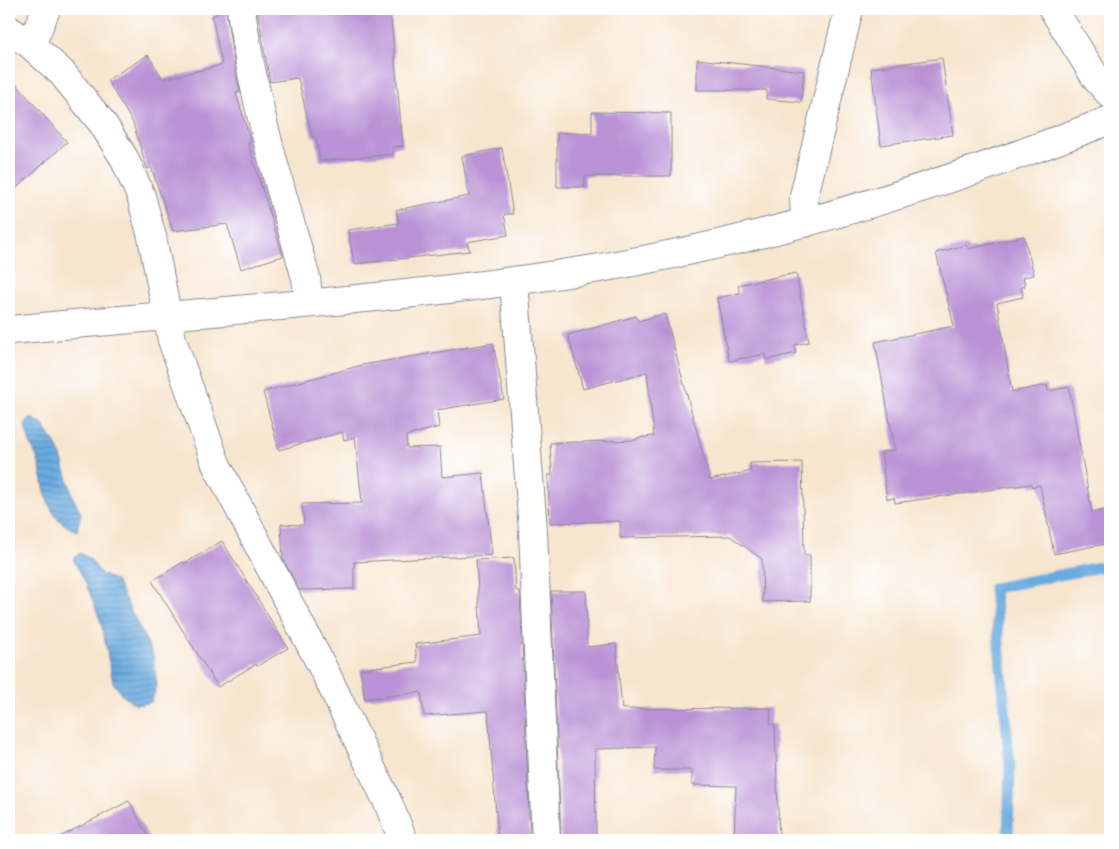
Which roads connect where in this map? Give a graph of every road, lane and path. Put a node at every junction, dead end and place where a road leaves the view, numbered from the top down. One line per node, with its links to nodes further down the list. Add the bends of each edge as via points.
1 (46, 9): 6 (street)
2 (241, 9): 11 (street, via 264,123 306,278)
3 (849, 9): 9 (street, via 804,196)
4 (1053, 9): 7 (street, via 1096,78)
5 (9, 30): 6 (street)
6 (31, 45): 12 (street, via 62,73 104,124 124,158 143,204)
7 (1110, 94)
8 (1110, 120): 9 (street, via 925,188)
9 (805, 223): 10 (street, via 670,254)
10 (514, 281): 11 (street); 15 (street, via 533,531)
11 (309, 303): 12 (street)
12 (167, 315): 13 (street); 14 (street, via 172,340 216,464 327,676)
13 (9, 330)
14 (403, 840)
15 (546, 840)

